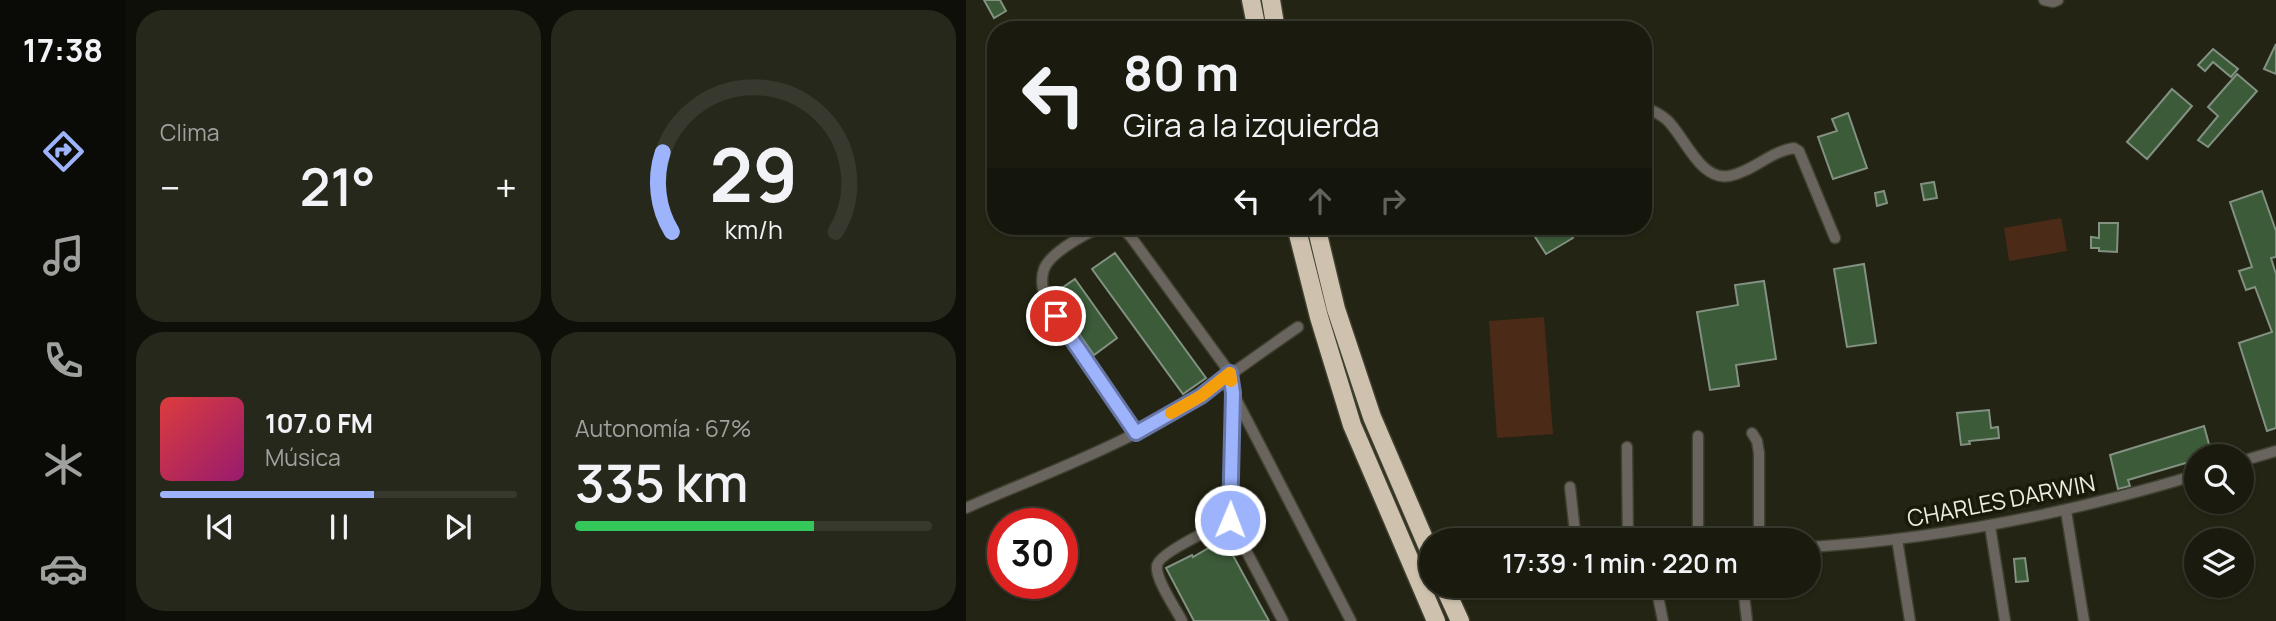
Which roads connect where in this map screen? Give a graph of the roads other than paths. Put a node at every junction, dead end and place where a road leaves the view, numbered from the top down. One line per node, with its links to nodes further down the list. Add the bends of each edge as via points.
1 (1251, 0): 5 (highway)
2 (1271, 0): 6 (highway)
3 (2044, 0): 4 (street)
4 (2058, 0)
5 (1254, 21)
6 (1274, 21)
7 (1652, 110): 12 (street, via 1668,121 1706,170 1718,177 1732,176 1794,148)
8 (1090, 235): 16 (street, via 1051,260 1044,269 1042,285 1046,302)
9 (1129, 235): 14 (street)
10 (1298, 235): 41 (highway, via 1352,425)
11 (1318, 235): 28 (highway, via 1336,309 1372,417)
12 (1835, 238)
13 (1298, 327): 14 (street)
14 (1230, 373): 15 (street); 16 (street, via 1201,396)
15 (1233, 393): 26 (street); 40 (street)
16 (1136, 433): 24 (street)
17 (1752, 433): 32 (street, via 1759,453)
18 (1698, 436): 31 (street)
19 (1627, 447): 30 (street)
20 (2276, 451): 21 (street)
21 (2254, 457)
22 (2184, 478): 25 (street, CHARLES DARWIN)
23 (1570, 487): 29 (street)
24 (966, 508)
25 (2066, 511): 27 (street, CHARLES DARWIN); 47 (street)
26 (1230, 520): 38 (street, via 1159,558 1158,575); 39 (street)
27 (1990, 526): 33 (street, CHARLES DARWIN); 46 (street)
28 (1420, 528)
29 (1575, 528)
30 (1628, 528)
31 (1698, 528)
32 (1759, 528)
33 (1897, 540): 34 (street, CHARLES DARWIN); 45 (street)
34 (1821, 546)
35 (1449, 598): 42 (highway)
36 (1658, 598): 43 (street)
37 (1744, 598): 44 (street)
38 (1182, 621)
39 (1283, 621)
40 (1351, 621)
41 (1436, 621)
42 (1460, 621)
43 (1662, 621)
44 (1747, 621)
45 (1910, 621)
46 (2005, 621)
47 (2084, 621)

